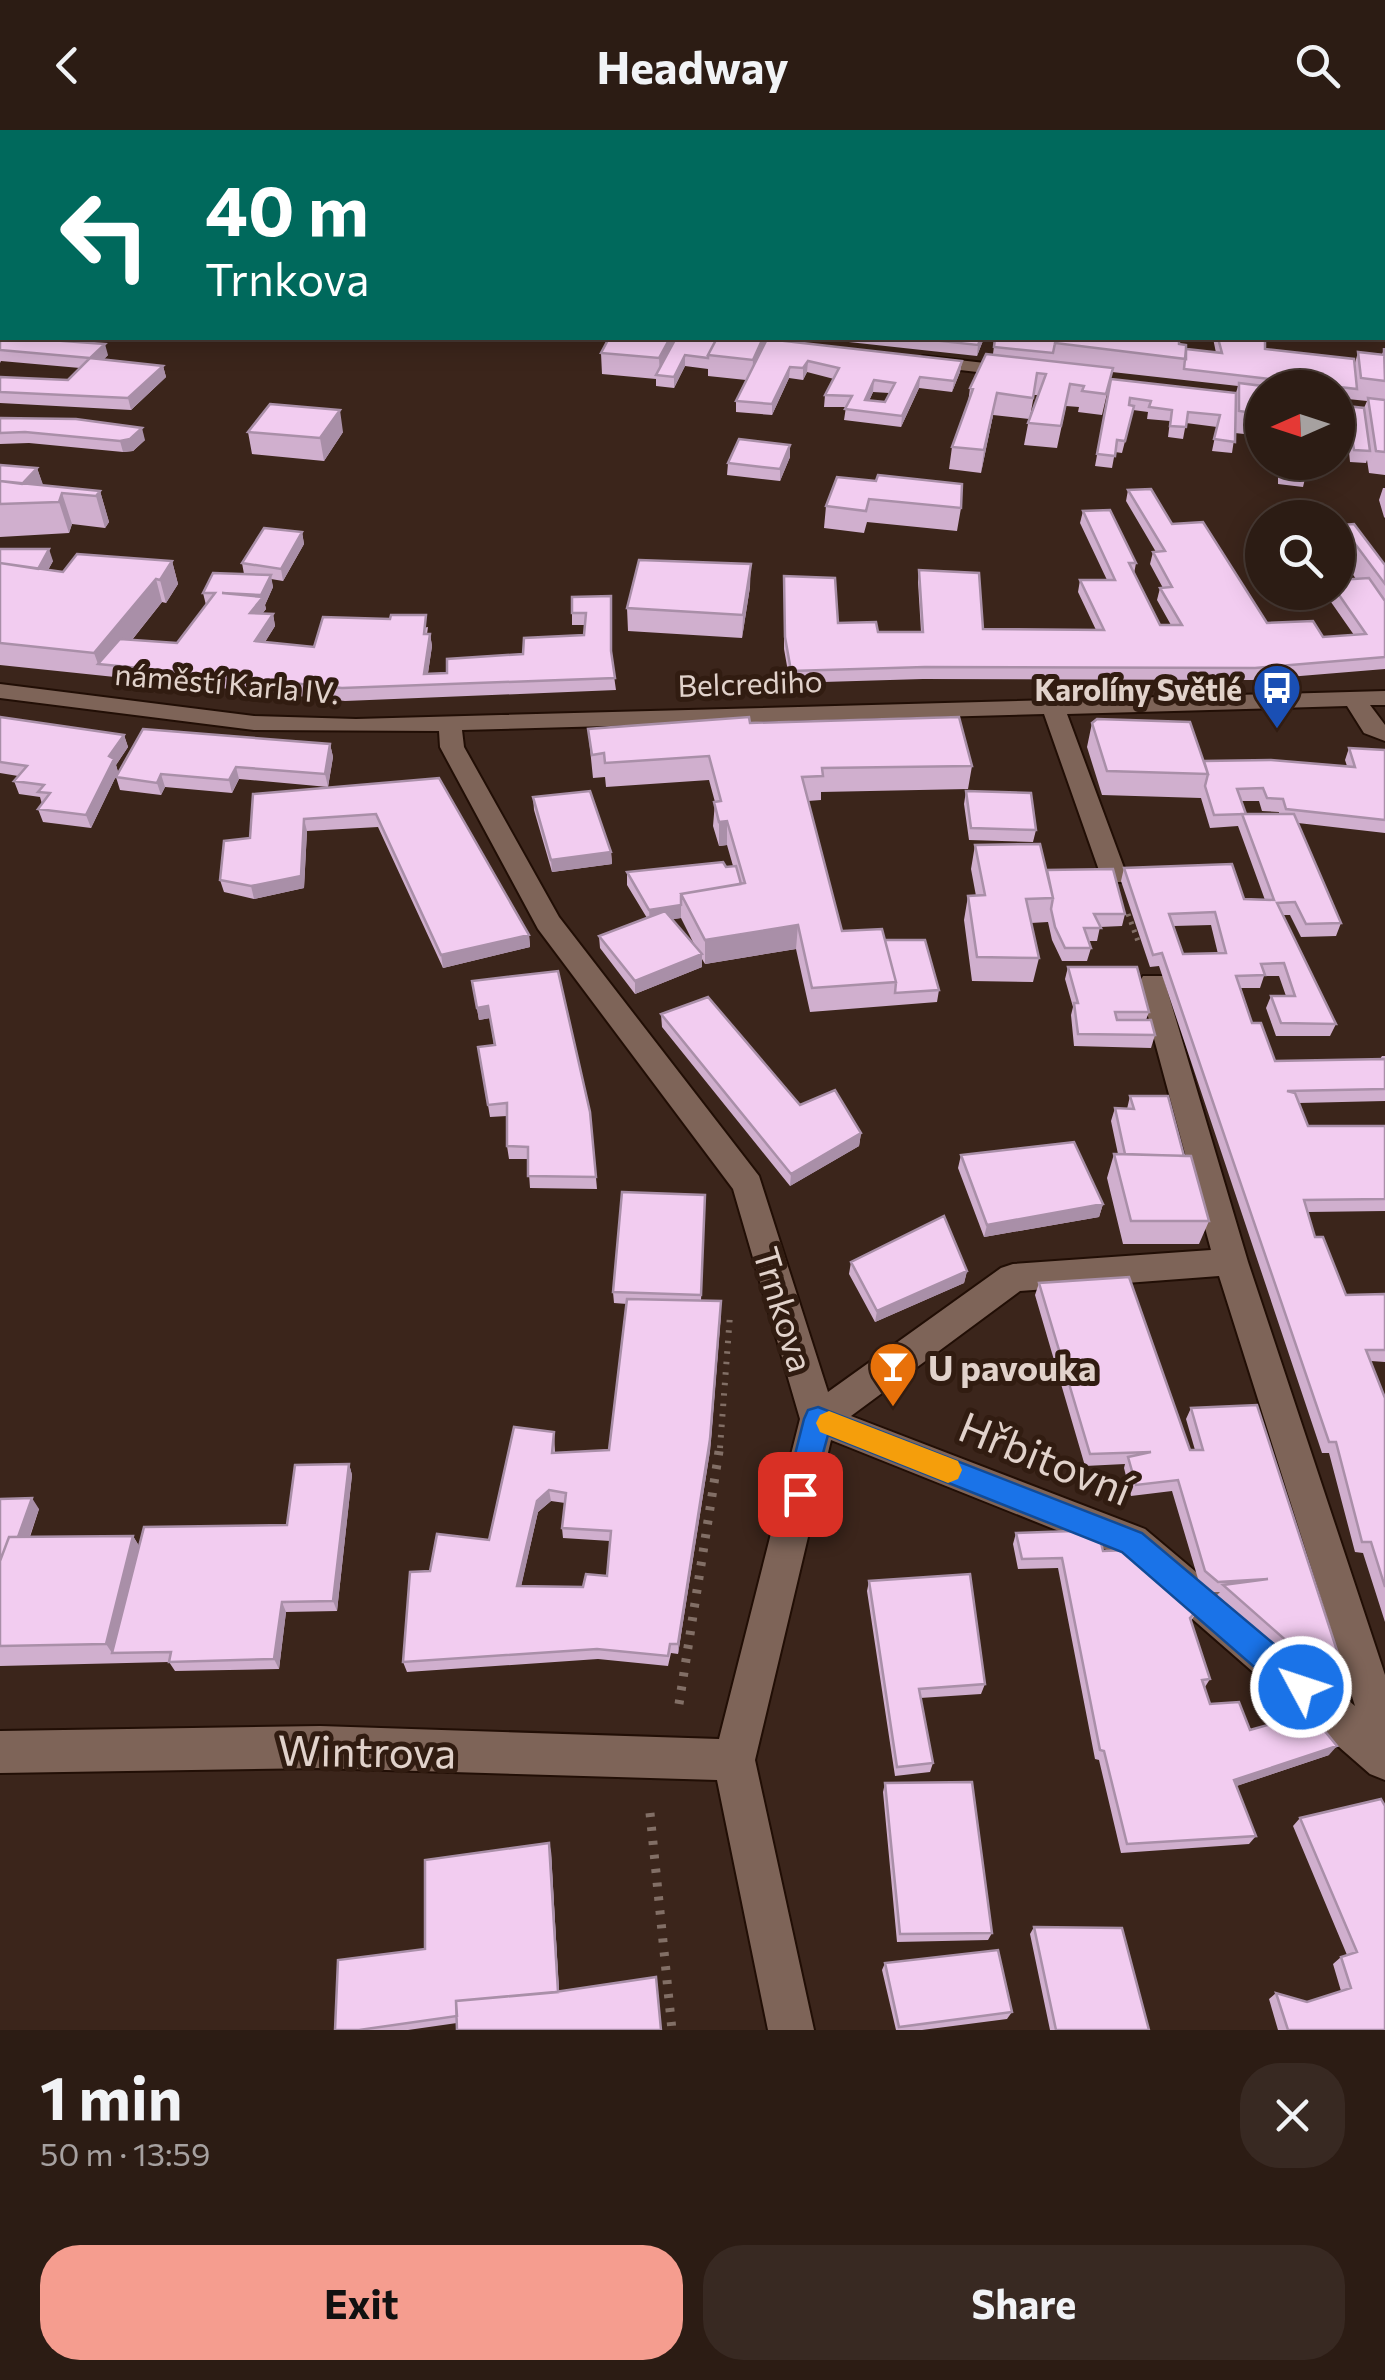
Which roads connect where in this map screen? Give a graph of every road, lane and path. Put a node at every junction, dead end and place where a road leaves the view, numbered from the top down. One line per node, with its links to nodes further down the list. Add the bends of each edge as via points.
1 (896, 358): 2 (street)
2 (1031, 373)
3 (0, 691): 7 (street, náměstí Karla IV., via 254,722)
4 (1354, 698): 5 (street, Belcrediho); 6 (street, Belcrediho); 8 (street, via 1372,728)
5 (1385, 698)
6 (1053, 707): 7 (street, Belcrediho); 9 (street)
7 (450, 725): 13 (street, Trnkova, via 452,747 548,922 748,1185)
8 (1385, 734)
9 (1114, 876): 10 (path)
10 (1153, 983): 11 (street)
11 (1231, 1262): 13 (street, via 1013,1278); 14 (street)
12 (728, 1295): 17 (path, via 719,1456 684,1684)
13 (818, 1419): 16 (street, Hřbitovní, via 1132,1542); 18 (street, Trnkova)
14 (1385, 1736)
15 (0, 1752): 17 (street, Wintrova, via 320,1747)
16 (1385, 1759)
17 (664, 1760): 18 (street, Wintrova); 19 (path, via 649,1816)
18 (734, 1760): 20 (street, Trnkova)
19 (672, 2030)
20 (791, 2030)

